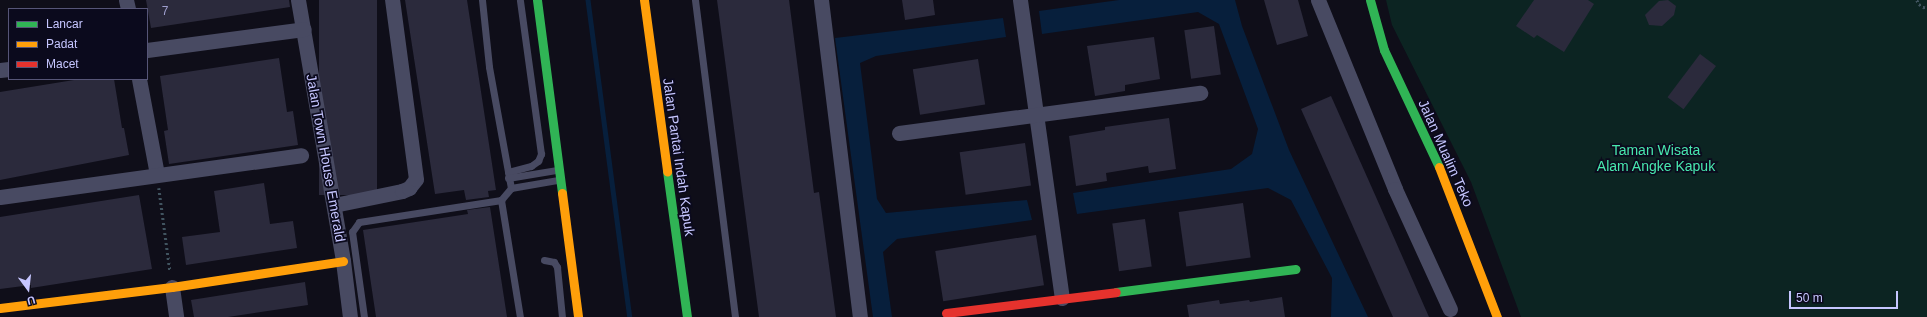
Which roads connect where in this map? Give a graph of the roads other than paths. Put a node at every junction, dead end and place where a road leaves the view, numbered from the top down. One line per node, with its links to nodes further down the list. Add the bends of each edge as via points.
1 (298, 0): 12 (street, Jalan Town House Emerald)
2 (392, 0): 26 (street, via 416,179 409,188 402,191)
3 (482, 0): 21 (lane, via 489,67)
4 (520, 0): 21 (lane, via 541,154 538,161 531,166)
5 (537, 0): 19 (street)
6 (644, 0): 41 (street, Jalan Pantai Indah Kapuk)
7 (695, 0): 42 (lane)
8 (821, 0): 43 (street)
9 (1020, 0): 16 (street)
10 (1318, 0): 33 (street, via 1395,189)
11 (1370, 0): 44 (street, Jalan Mualim Teko, via 1384,50 1433,152)
12 (304, 29): 13 (street); 26 (street, Jalan Town House Emerald)
13 (148, 50)
14 (139, 80): 20 (street)
15 (1200, 93): 16 (street)
16 (1036, 115): 17 (street); 31 (street)
17 (899, 134)
18 (301, 155): 20 (street)
19 (559, 169): 21 (lane); 22 (street)
20 (157, 174): 24 (street)
21 (508, 175): 23 (lane)
22 (560, 180): 23 (lane); 40 (street)
23 (511, 188): 25 (lane)
24 (0, 197)
25 (501, 200): 37 (lane, via 358,222 352,232); 38 (lane)
26 (334, 205): 28 (street, Jalan Town House Emerald)
27 (544, 260): 39 (lane, via 554,262 558,267)
28 (343, 261): 30 (street); 36 (street, Jalan Town House Emerald)
29 (1296, 268): 31 (street)
30 (172, 287): 32 (street); 35 (street)
31 (1062, 298): 34 (street)
32 (0, 308)
33 (1450, 309)
34 (946, 313)
35 (176, 317)
36 (350, 317)
37 (364, 317)
38 (520, 317)
39 (562, 317)
40 (578, 317)
41 (687, 317)
42 (735, 317)
43 (860, 317)
44 (1497, 317)

